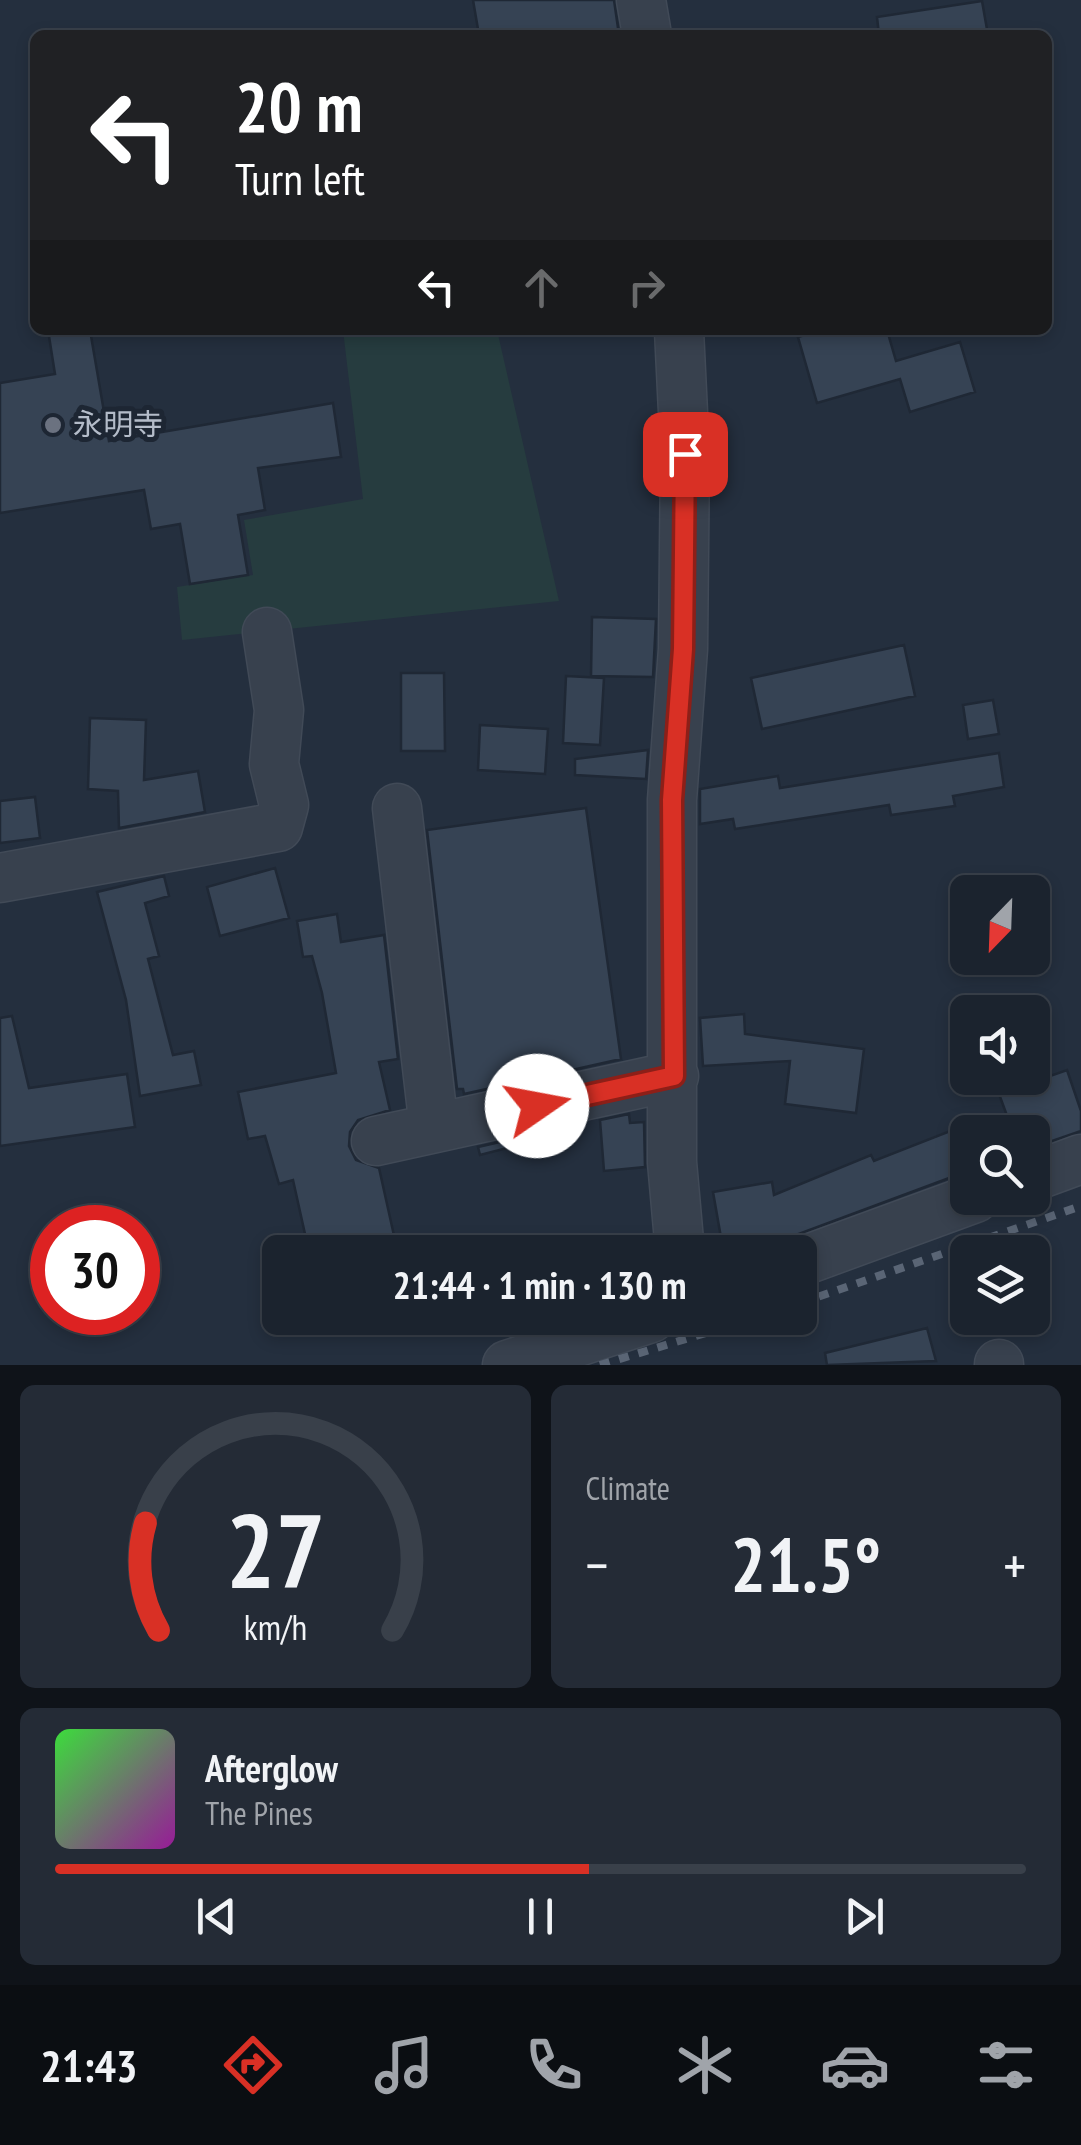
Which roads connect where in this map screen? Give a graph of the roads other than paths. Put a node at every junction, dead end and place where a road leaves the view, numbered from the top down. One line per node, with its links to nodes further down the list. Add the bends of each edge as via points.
1 (642, 0): 2 (street)
2 (645, 30)
3 (679, 335): 7 (street, via 683,649 672,800)
4 (268, 632): 6 (street, via 279,710 274,764 284,805 278,827)
5 (397, 808): 8 (street)
6 (0, 878)
7 (674, 1076): 8 (street); 13 (street)
8 (434, 1128): 9 (street)
9 (376, 1141)
10 (1081, 1159): 11 (street)
11 (1050, 1170)
12 (950, 1207): 14 (street)
13 (678, 1235)
14 (817, 1256)
15 (599, 1335): 16 (street)
16 (507, 1365)

